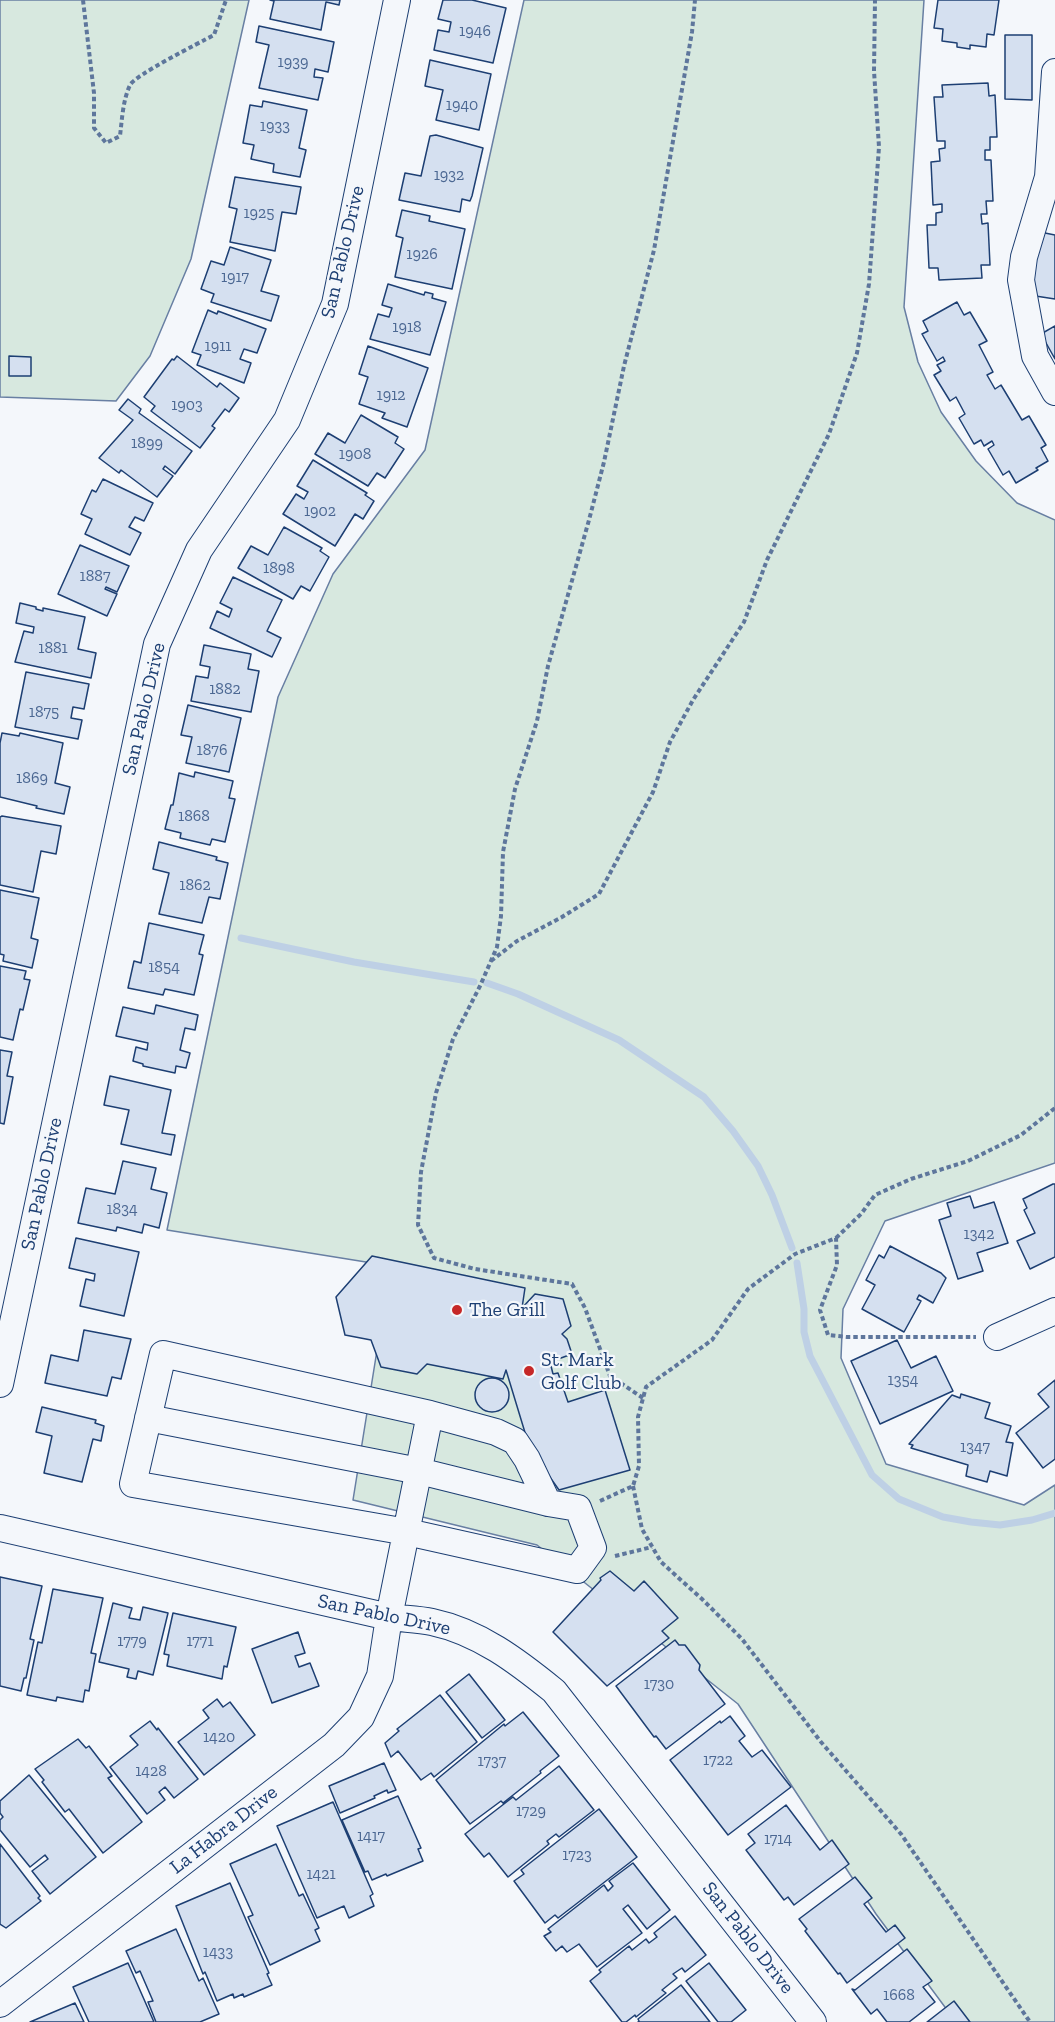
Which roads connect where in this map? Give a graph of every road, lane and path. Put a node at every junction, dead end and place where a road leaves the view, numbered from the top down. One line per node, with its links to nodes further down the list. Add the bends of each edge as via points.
1 (83, 0): 2 (path, via 94,128 106,142 120,136 131,83 214,36)
2 (226, 0)
3 (397, 0): 14 (street, San Pablo Drive, via 335,304 286,420 199,550 157,644)
4 (695, 0): 9 (path, via 654,250 589,520 548,666 537,721 515,789 503,852 497,947)
5 (875, 0): 9 (path, via 879,147 869,284 857,353 829,434 767,560 744,622 687,710 670,742 653,792 599,894 517,941)
6 (1055, 72): 7 (street)
7 (1052, 159): 8 (street, via 1024,257 1022,280 1035,356)
8 (1055, 392)
9 (491, 961): 15 (path, via 453,1039 436,1093 422,1172 418,1225 434,1258 475,1269 572,1284 610,1376)
10 (1055, 1108): 11 (path, via 1021,1135 968,1161 875,1195)
11 (836, 1238): 13 (path, via 837,1266 820,1310 828,1335); 15 (path, via 789,1258 748,1289 712,1340 646,1387)
12 (1055, 1311): 13 (street)
13 (997, 1337)
14 (0, 1384)
15 (643, 1398): 19 (path, via 638,1417 639,1466)
16 (430, 1414): 17 (street, via 163,1354); 18 (street, La Habra Drive); 20 (street, via 515,1441)
17 (148, 1418): 18 (street); 23 (street, via 133,1484)
18 (419, 1471): 20 (street); 23 (street, La Habra Drive)
19 (633, 1486): 21 (path); 24 (path, via 642,1529)
20 (548, 1503): 21 (street)
21 (578, 1508): 25 (street, via 593,1548)
22 (0, 1528): 26 (street, San Pablo Drive)
23 (406, 1532): 25 (street, via 577,1570); 26 (street, La Habra Drive)
24 (652, 1547): 25 (path); 29 (path, via 661,1562 742,1639 821,1742 901,1834)
25 (585, 1559)
26 (389, 1617): 27 (street, La Habra Drive, via 380,1676 361,1717 334,1745); 28 (street, San Pablo Drive, via 433,1622 478,1638 518,1661 554,1691)
27 (0, 2004)
28 (812, 2021)
29 (1030, 2022)

